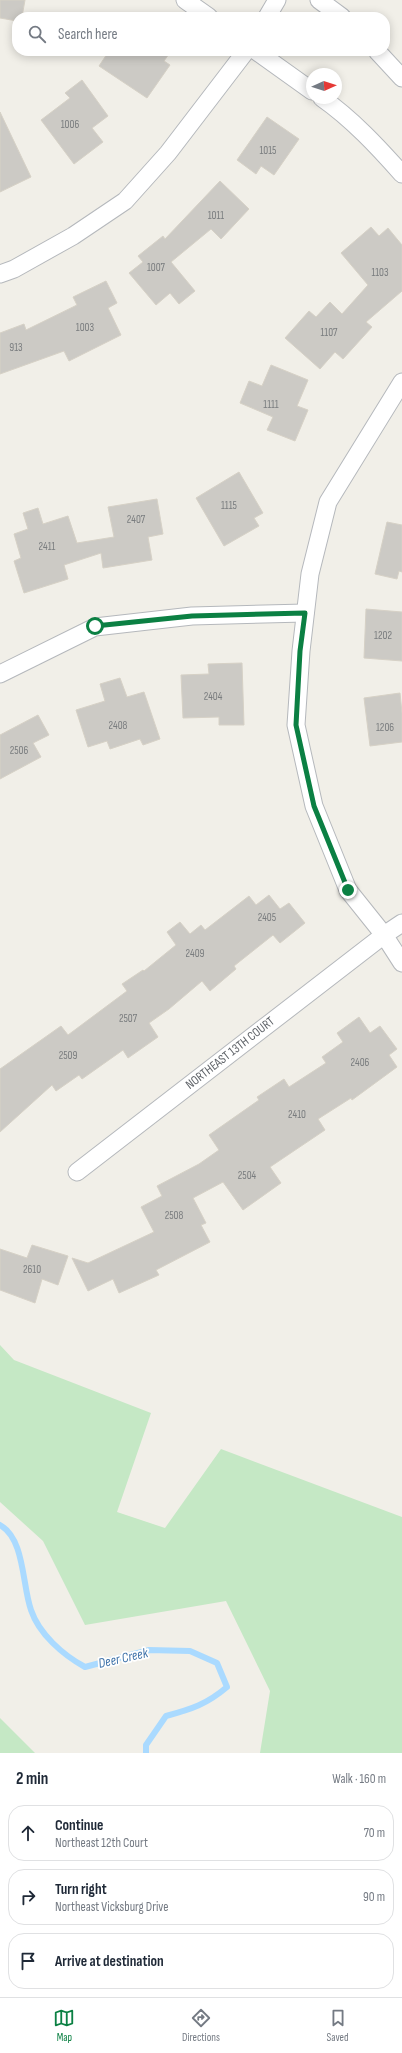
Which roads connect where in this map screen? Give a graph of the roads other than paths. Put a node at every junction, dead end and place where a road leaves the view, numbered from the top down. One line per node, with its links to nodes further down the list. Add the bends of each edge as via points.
1 (185, 0): 4 (street)
2 (277, 0): 5 (street)
3 (319, 0): 6 (street)
4 (202, 12)
5 (270, 12)
6 (335, 12)
7 (242, 56): 14 (street, via 168,153 124,201 73,236 14,269)
8 (263, 56): 11 (street)
9 (382, 56): 10 (street)
10 (402, 78)
11 (306, 87)
12 (330, 104): 13 (street)
13 (402, 174)
14 (0, 274)
15 (402, 382): 16 (street, via 328,502 310,574)
16 (305, 613): 17 (street, via 192,616 95,626); 19 (street, via 296,725 314,806 348,890)
17 (0, 674)
18 (402, 923): 19 (street, NORTHEAST 13TH COURT)
19 (384, 935): 20 (street); 21 (street, NORTHEAST 13TH COURT)
20 (402, 963)
21 (77, 1172)

